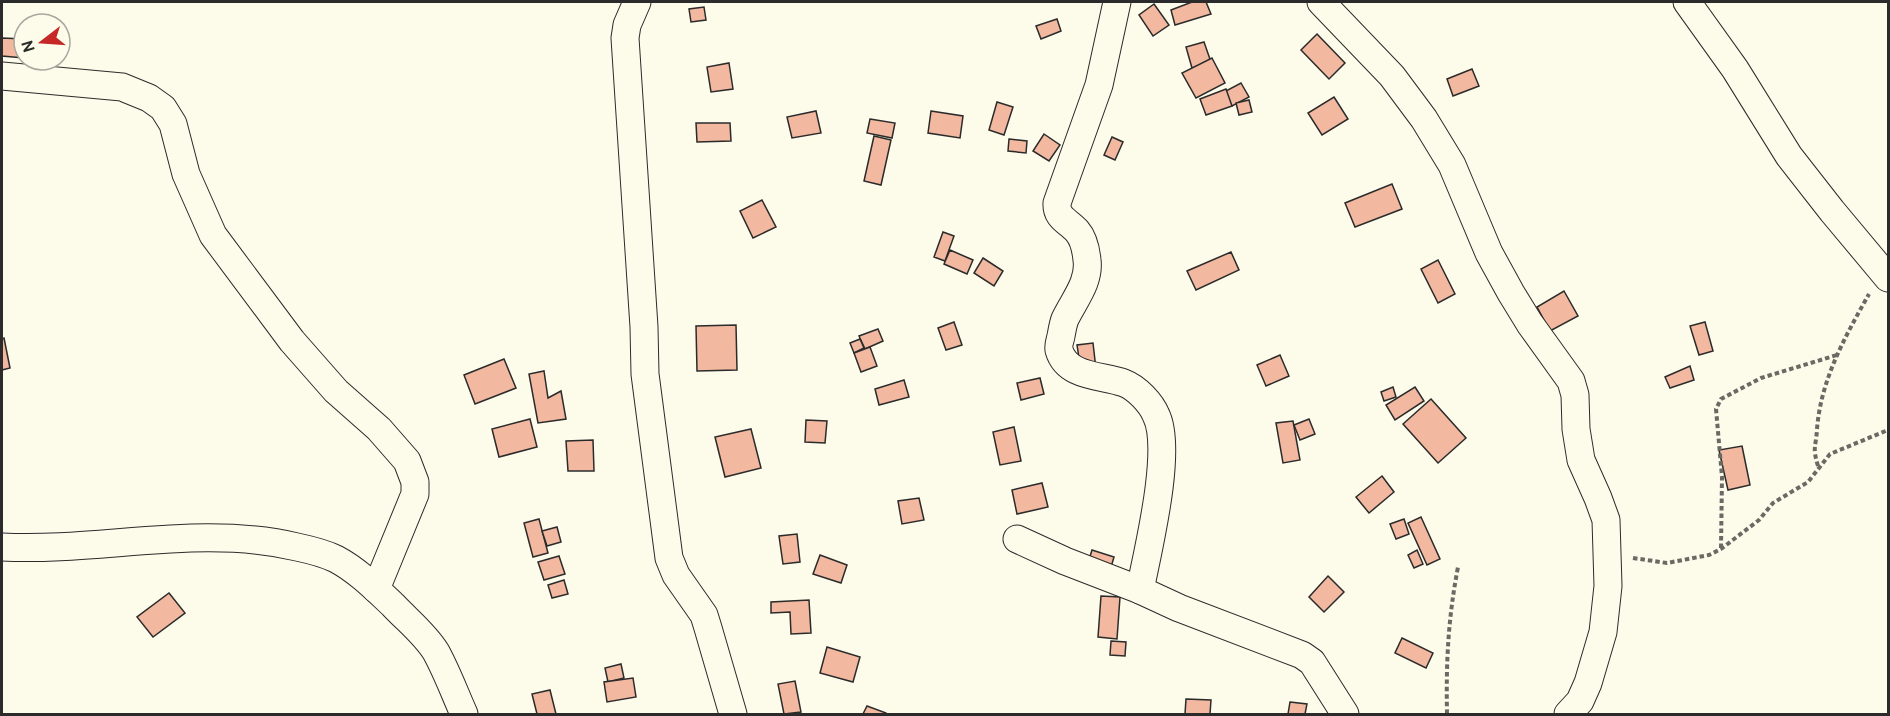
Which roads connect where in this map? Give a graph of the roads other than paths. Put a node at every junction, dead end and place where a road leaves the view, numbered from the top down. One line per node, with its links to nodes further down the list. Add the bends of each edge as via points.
1 (637, 2): 12 (street, via 625,38 645,374 665,531 671,567 704,615)
2 (1117, 2): 10 (street, via 1099,85 1057,203 1061,217 1082,239 1088,269 1064,320 1059,346 1067,364 1078,371 1124,383 1137,391 1156,414 1162,432 1155,507)
3 (1321, 2): 14 (street, via 1392,76 1424,119 1452,165 1489,253 1511,293 1571,381 1578,450 1606,520 1608,586 1603,632 1588,683 1580,701)
4 (1687, 2): 6 (street, via 1735,69 1789,156)
5 (2, 76): 9 (street, via 122,87 163,108 173,124 186,174 213,235 292,341 336,391 379,429 412,471 415,494)
6 (1885, 274)
7 (1017, 539): 10 (street)
8 (2, 547): 9 (street, via 37,549 169,539 267,540 327,554)
9 (376, 589): 11 (street, via 435,651)
10 (1140, 590): 13 (street, via 1302,655 1312,662)
11 (464, 714)
12 (733, 714)
13 (1345, 714)
14 (1568, 714)

